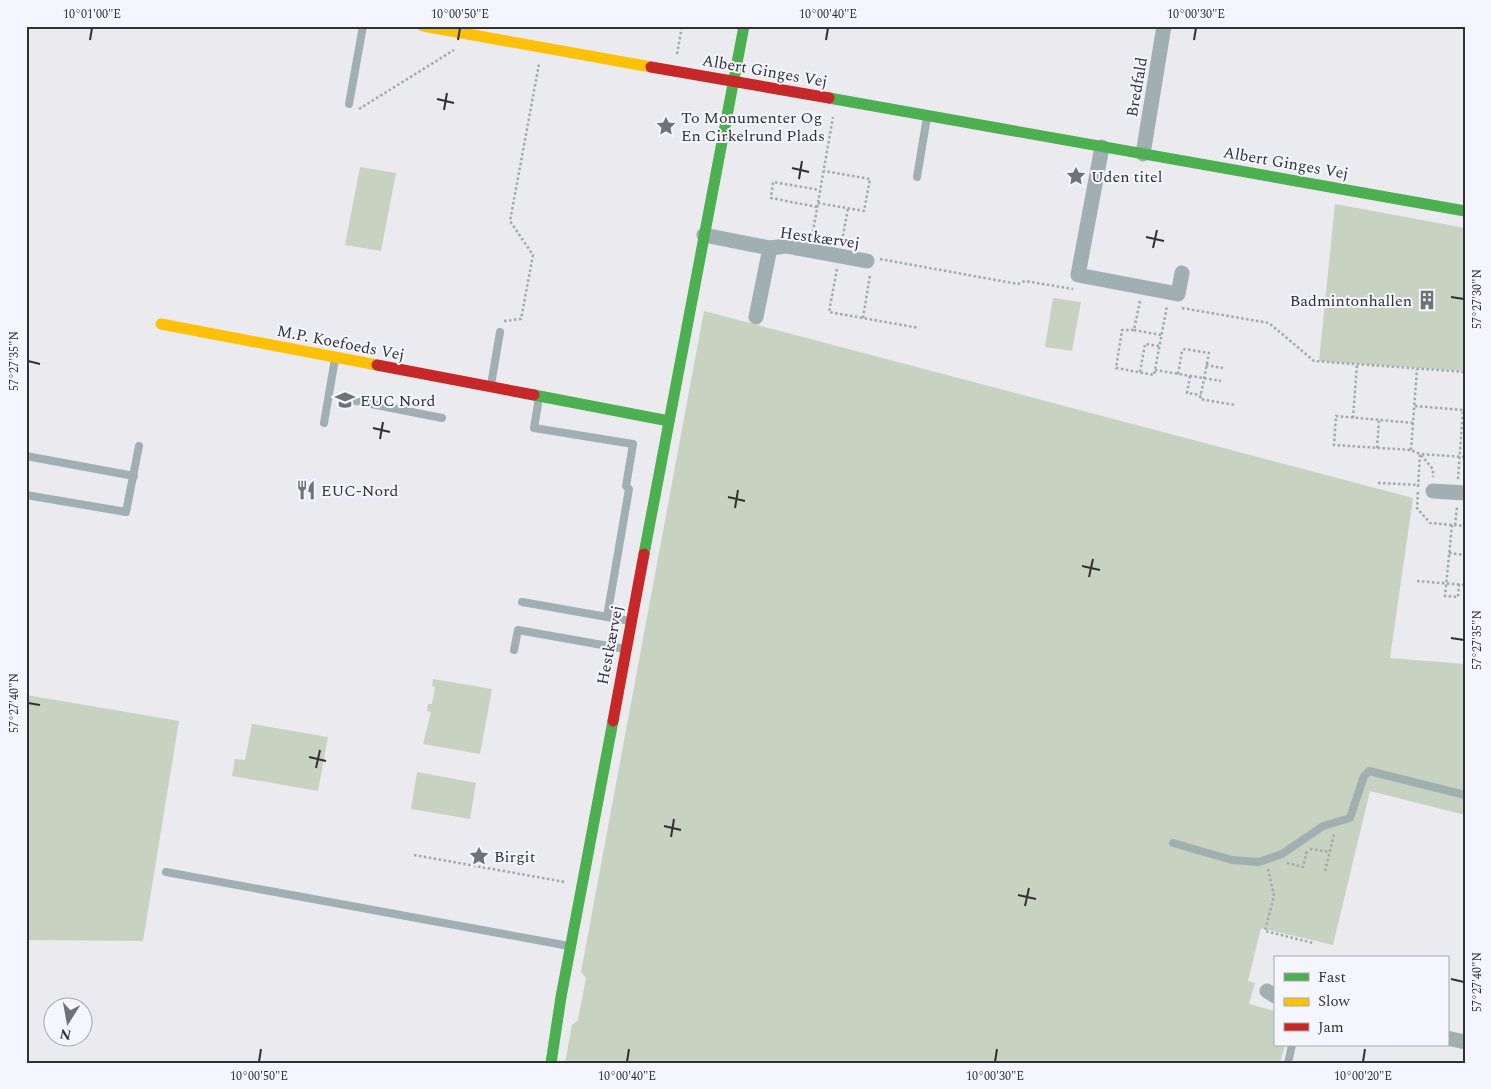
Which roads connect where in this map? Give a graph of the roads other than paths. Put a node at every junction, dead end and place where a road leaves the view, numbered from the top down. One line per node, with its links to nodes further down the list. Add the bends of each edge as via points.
1 (363, 26): 6 (lane)
2 (423, 26): 5 (street, Albert Ginges Vej)
3 (744, 26): 5 (street, Hestkærvej)
4 (1164, 26): 9 (street, Bredfald)
5 (733, 82): 7 (street, Albert Ginges Vej); 12 (street, Hestkærvej)
6 (349, 104)
7 (927, 116): 8 (street, Albert Ginges Vej); 10 (lane)
8 (1102, 147): 9 (street, Albert Ginges Vej); 15 (street, via 1078,276 1178,294)
9 (1143, 154): 11 (street, Albert Ginges Vej)
10 (916, 177)
11 (1465, 211)
12 (704, 235): 13 (street, Hestkærvej); 24 (street, Hestkærvej)
13 (770, 248): 14 (street, Hestkærvej, via 786,246); 16 (street, Hestkærvej)
14 (867, 261)
15 (1182, 273)
16 (756, 317)
17 (161, 324): 19 (street, M.P. Koefoeds Vej, via 186,325)
18 (500, 332): 20 (lane)
19 (335, 357): 20 (street, M.P. Koefoeds Vej); 25 (lane)
20 (490, 387): 21 (street, M.P. Koefoeds Vej)
21 (539, 396): 24 (street, M.P. Koefoeds Vej); 33 (lane, via 534,428 633,444 626,486 629,489)
22 (352, 400): 23 (lane)
23 (442, 418)
24 (669, 421): 34 (street, Hestkærvej)
25 (324, 423)
26 (139, 446): 28 (lane)
27 (26, 456): 28 (lane)
28 (134, 476): 31 (lane, via 126,512)
29 (1433, 489): 30 (street)
30 (1461, 493)
31 (26, 495)
32 (522, 602): 33 (lane)
33 (607, 617): 34 (lane)
34 (632, 621): 35 (street, Hestkærvej)
35 (627, 649): 36 (lane, via 518,630); 40 (street, Hestkærvej)
36 (514, 650)
37 (1465, 795): 38 (lane, via 1369,771 1364,776 1352,816 1323,826 1269,860 1232,860)
38 (1173, 843)
39 (166, 872): 40 (lane)
40 (570, 947): 44 (street, Hestkærvej)
41 (1448, 1038): 42 (street)
42 (1465, 1042)
43 (1292, 1046): 45 (lane)
44 (551, 1063)
45 (1288, 1063)

